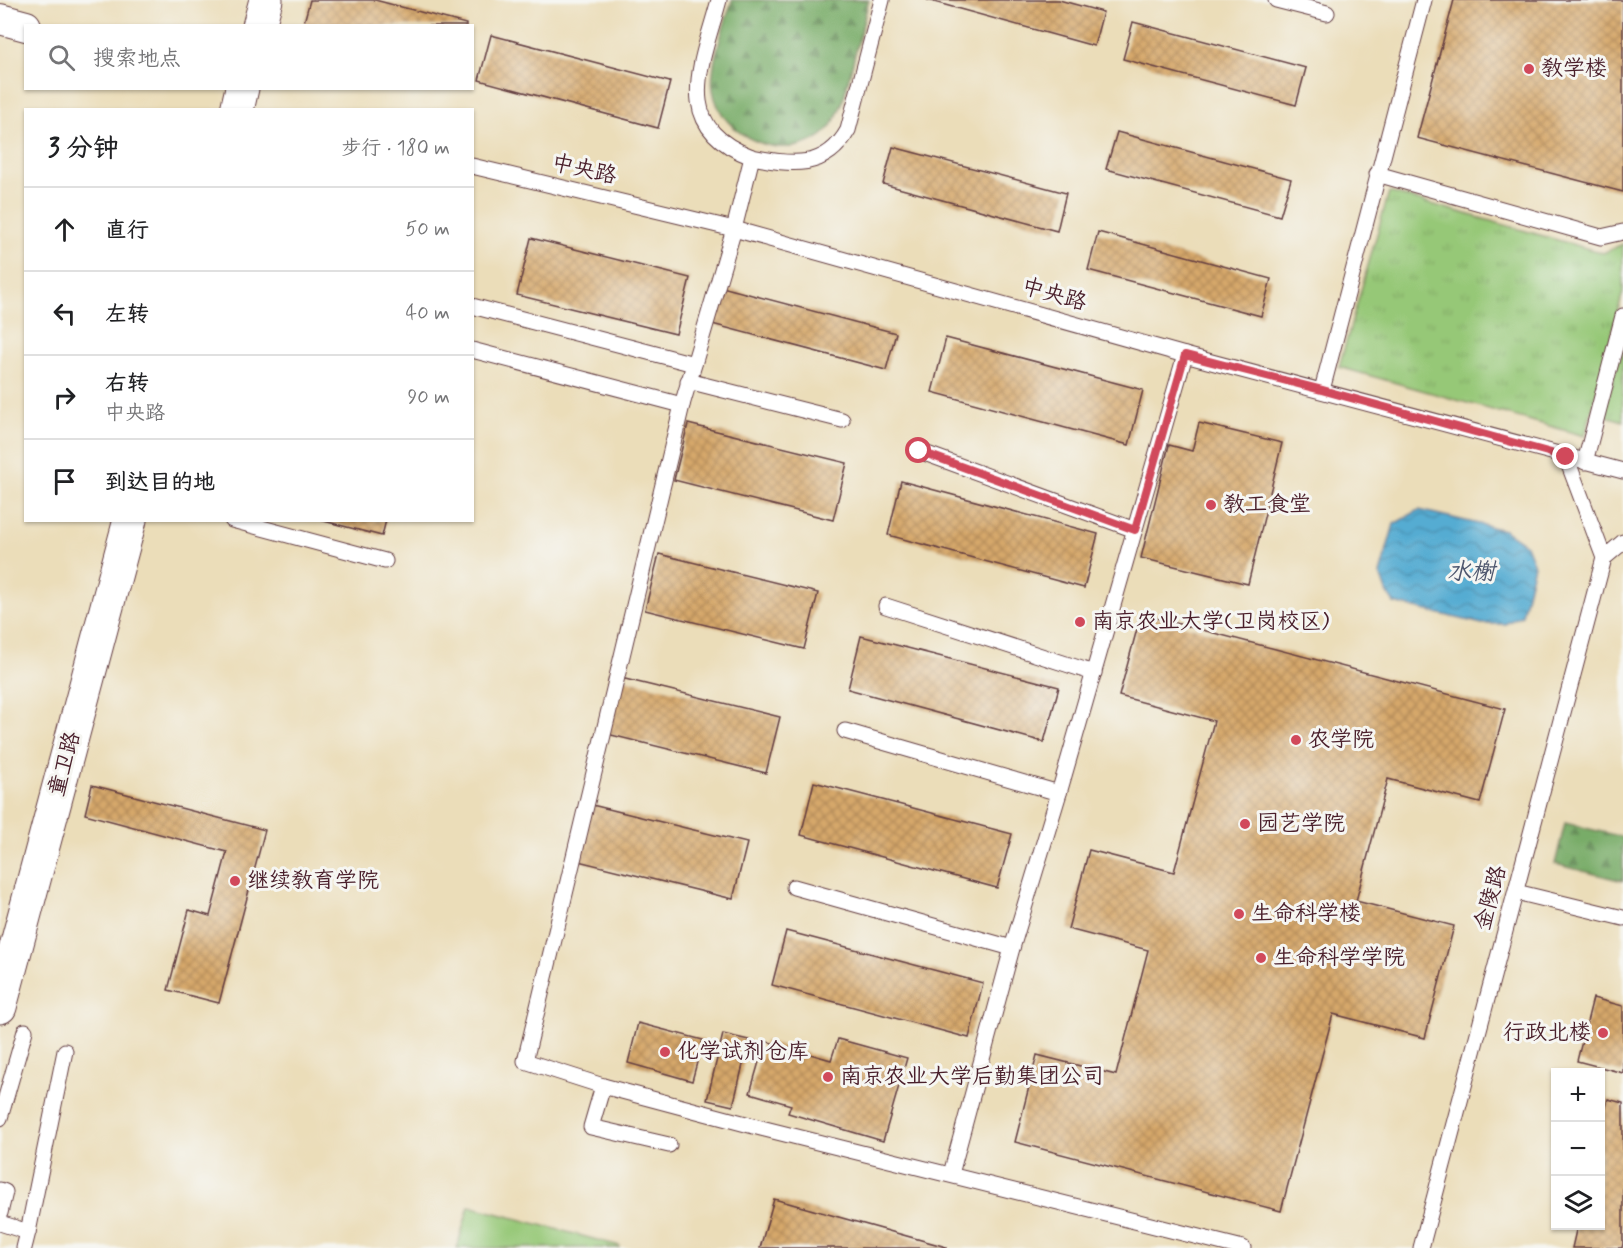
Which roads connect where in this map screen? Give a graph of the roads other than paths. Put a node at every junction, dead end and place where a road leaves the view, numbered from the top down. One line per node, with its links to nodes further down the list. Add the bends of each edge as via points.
1 (266, 0): 8 (street)
2 (719, 0): 14 (lane, via 699,79 698,102 715,137)
3 (882, 0): 14 (lane, via 848,130 840,143 819,158 805,162 789,164)
4 (1276, 0): 6 (lane)
5 (1424, 0): 16 (lane)
6 (1327, 13)
7 (0, 19): 9 (street)
8 (260, 24)
9 (24, 25)
10 (243, 90): 12 (street)
11 (245, 90): 13 (lane)
12 (238, 108)
13 (254, 108)
14 (752, 157): 17 (lane)
15 (474, 166): 17 (lane, 中央路)
16 (1377, 174): 18 (lane, via 1601,237); 25 (lane)
17 (734, 229): 22 (lane, 中央路); 23 (lane)
18 (1623, 232)
19 (474, 307): 23 (lane)
20 (1623, 316): 30 (lane)
21 (474, 351): 26 (lane)
22 (1185, 355): 25 (lane, 中央路); 34 (lane)
23 (694, 364): 24 (lane)
24 (688, 381): 26 (lane); 27 (lane)
25 (1322, 390): 29 (lane, 中央路)
26 (682, 405): 49 (lane, via 525,1061)
27 (842, 420)
28 (919, 451): 34 (lane)
29 (1566, 457): 30 (lane, 中央路); 36 (lane)
30 (1585, 462): 31 (lane, 中央路)
31 (1623, 471)
32 (129, 522): 46 (street, 童卫路)
33 (239, 522): 37 (lane)
34 (1135, 530): 39 (lane)
35 (1623, 542): 36 (lane)
36 (1604, 558): 43 (lane, 金陵路)
37 (385, 561)
38 (886, 606): 39 (lane)
39 (1094, 673): 41 (lane)
40 (845, 731): 41 (lane)
41 (1059, 793): 45 (lane)
42 (794, 887): 45 (lane)
43 (1516, 892): 44 (lane); 59 (lane, 金陵路)
44 (1623, 918)
45 (1012, 948): 52 (lane)
46 (0, 1007)
47 (25, 1031): 50 (lane)
48 (65, 1051): 56 (lane)
49 (603, 1086): 51 (lane, via 591,1126); 52 (lane)
50 (0, 1118)
51 (669, 1145)
52 (951, 1174): 58 (lane)
53 (0, 1190): 54 (lane, via 5,1191)
54 (0, 1214)
55 (0, 1223): 56 (lane)
56 (28, 1232): 57 (lane)
57 (24, 1248)
58 (1243, 1248)
59 (1421, 1248)

